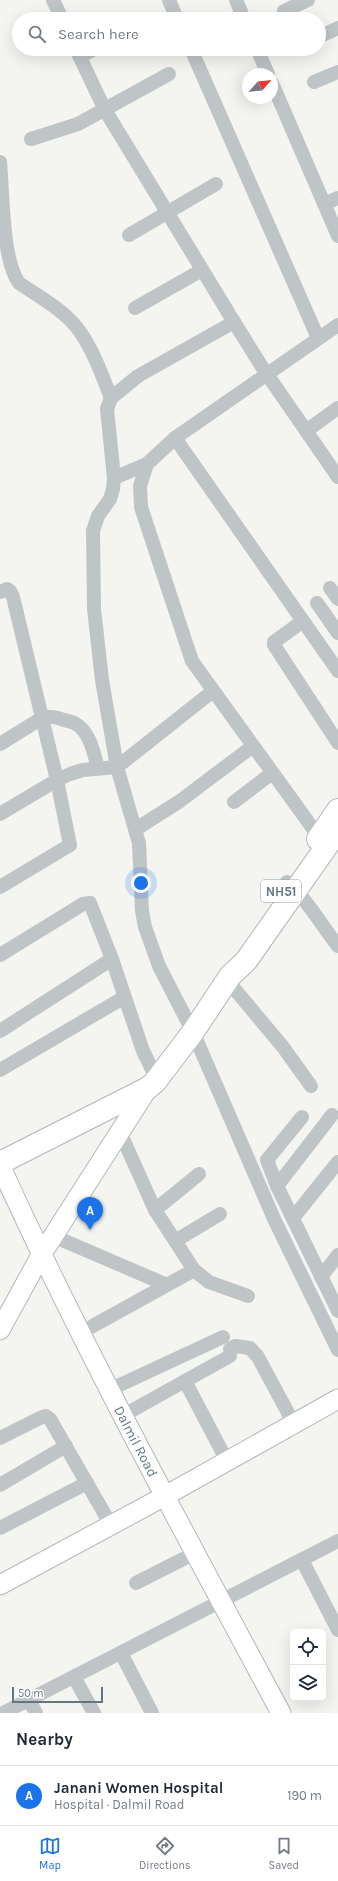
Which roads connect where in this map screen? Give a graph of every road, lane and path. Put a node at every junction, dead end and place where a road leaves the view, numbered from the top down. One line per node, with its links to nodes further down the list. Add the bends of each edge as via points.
1 (169, 0): 7 (street)
2 (236, 0): 8 (street)
3 (308, 0): 5 (street)
4 (56, 1): 6 (street)
5 (284, 11)
6 (60, 12)
7 (174, 12)
8 (241, 12)
9 (338, 28): 10 (street)
10 (326, 34)
11 (79, 56): 19 (street)
12 (194, 56): 33 (street)
13 (260, 56): 14 (street)
14 (265, 68)
15 (338, 72): 17 (street)
16 (169, 74): 19 (street)
17 (314, 82)
18 (278, 97): 25 (street)
19 (105, 110): 20 (street, via 78,124); 26 (street)
20 (31, 139)
21 (0, 162): 23 (street)
22 (216, 184): 26 (street)
23 (1, 195): 35 (street, via 8,260 13,276 19,283 67,316 76,326 97,364)
24 (338, 198): 25 (street)
25 (324, 204): 28 (street)
26 (168, 213): 27 (street); 29 (street)
27 (129, 235)
28 (338, 236)
29 (202, 270): 30 (street); 31 (street)
30 (135, 308)
31 (234, 322): 34 (street); 35 (street, via 138,376)
32 (338, 325): 33 (street)
33 (318, 338): 34 (street)
34 (266, 374): 37 (street); 38 (street)
35 (111, 398): 41 (street, via 107,409)
36 (338, 408): 37 (street)
37 (306, 431): 40 (street)
38 (175, 438): 39 (street); 44 (street)
39 (147, 464): 41 (street); 47 (street, via 140,486 141,507 192,660)
40 (338, 477)
41 (114, 478): 52 (street, via 110,498 95,522 92,540 94,609 102,680)
42 (0, 592): 48 (street, via 7,589 13,597)
43 (317, 603): 45 (street)
44 (303, 621): 46 (street); 49 (street, via 274,642 274,645)
45 (338, 633)
46 (338, 671)
47 (212, 691): 51 (street); 52 (street)
48 (42, 718): 50 (street); 53 (street, via 58,717 77,724 86,735); 55 (street)
49 (338, 743)
50 (0, 744)
51 (253, 746): 54 (street); 59 (street, via 180,801)
52 (117, 767): 53 (street); 59 (street)
53 (98, 768): 55 (street, via 70,774)
54 (272, 773): 56 (street); 60 (street)
55 (57, 780): 58 (street); 62 (street, via 70,845)
56 (234, 802)
57 (338, 810): 60 (highway, NH51)
58 (0, 814)
59 (136, 829): 69 (street, via 140,843 142,911 145,927 159,966)
60 (331, 841): 61 (highway, NH51)
61 (292, 886): 63 (street); 66 (highway, NH51, via 246,962)
62 (0, 887)
63 (338, 946)
64 (0, 955): 65 (street, via 90,903)
65 (112, 960): 67 (street); 68 (street)
66 (229, 978): 69 (highway, NH51); 72 (street)
67 (123, 998): 70 (street); 71 (street)
68 (0, 1031)
69 (193, 1032): 71 (highway, NH51); 95 (street, via 275,1221)
70 (0, 1070)
71 (152, 1083): 75 (street); 77 (highway, NH51)
72 (311, 1086)
73 (332, 1115): 79 (street)
74 (302, 1117): 79 (street, via 268,1157 268,1164)
75 (120, 1132): 80 (street); 83 (street)
76 (338, 1162): 82 (street)
77 (0, 1164): 85 (street, Dalmil Road)
78 (199, 1174): 80 (street)
79 (277, 1186): 82 (street)
80 (155, 1210): 84 (street)
81 (220, 1214): 84 (street)
82 (293, 1218): 88 (street)
83 (53, 1236): 85 (street); 89 (street)
84 (175, 1241): 87 (street)
85 (41, 1255): 92 (street); 93 (street, Dalmil Road)
86 (338, 1255): 88 (street)
87 (194, 1270): 89 (street); 90 (street, via 209,1282)
88 (320, 1277): 91 (street)
89 (167, 1285): 93 (street)
90 (248, 1296)
91 (338, 1311)
92 (0, 1330)
93 (80, 1333): 97 (street, Dalmil Road)
94 (228, 1347): 96 (street); 97 (street); 100 (street, via 250,1348 258,1357)
95 (338, 1350)
96 (185, 1381): 99 (street); 103 (street)
97 (109, 1390): 99 (street, Dalmil Road)
98 (338, 1399): 100 (street)
99 (122, 1416): 106 (street, Dalmil Road)
100 (294, 1424): 103 (street)
101 (0, 1438): 102 (street, via 46,1416 54,1423)
102 (66, 1446): 104 (street); 105 (street)
103 (227, 1461): 106 (street)
104 (87, 1483): 107 (street); 108 (street)
105 (0, 1485)
106 (165, 1496): 107 (street); 110 (street, Dalmil Road)
107 (111, 1525): 113 (street)
108 (0, 1528)
109 (338, 1541): 111 (street)
110 (195, 1553): 112 (street); 114 (street, Dalmil Road)
111 (302, 1560): 114 (street); 115 (street)
112 (136, 1583)
113 (0, 1585)
114 (222, 1602): 116 (street); 123 (street, Dalmil Road)
115 (338, 1630)
116 (121, 1653): 117 (street); 122 (street)
117 (74, 1677): 118 (street); 121 (street)
118 (29, 1700): 119 (street); 120 (street)
119 (3, 1713)
120 (36, 1713)
121 (94, 1713)
122 (152, 1713)
123 (281, 1713)

